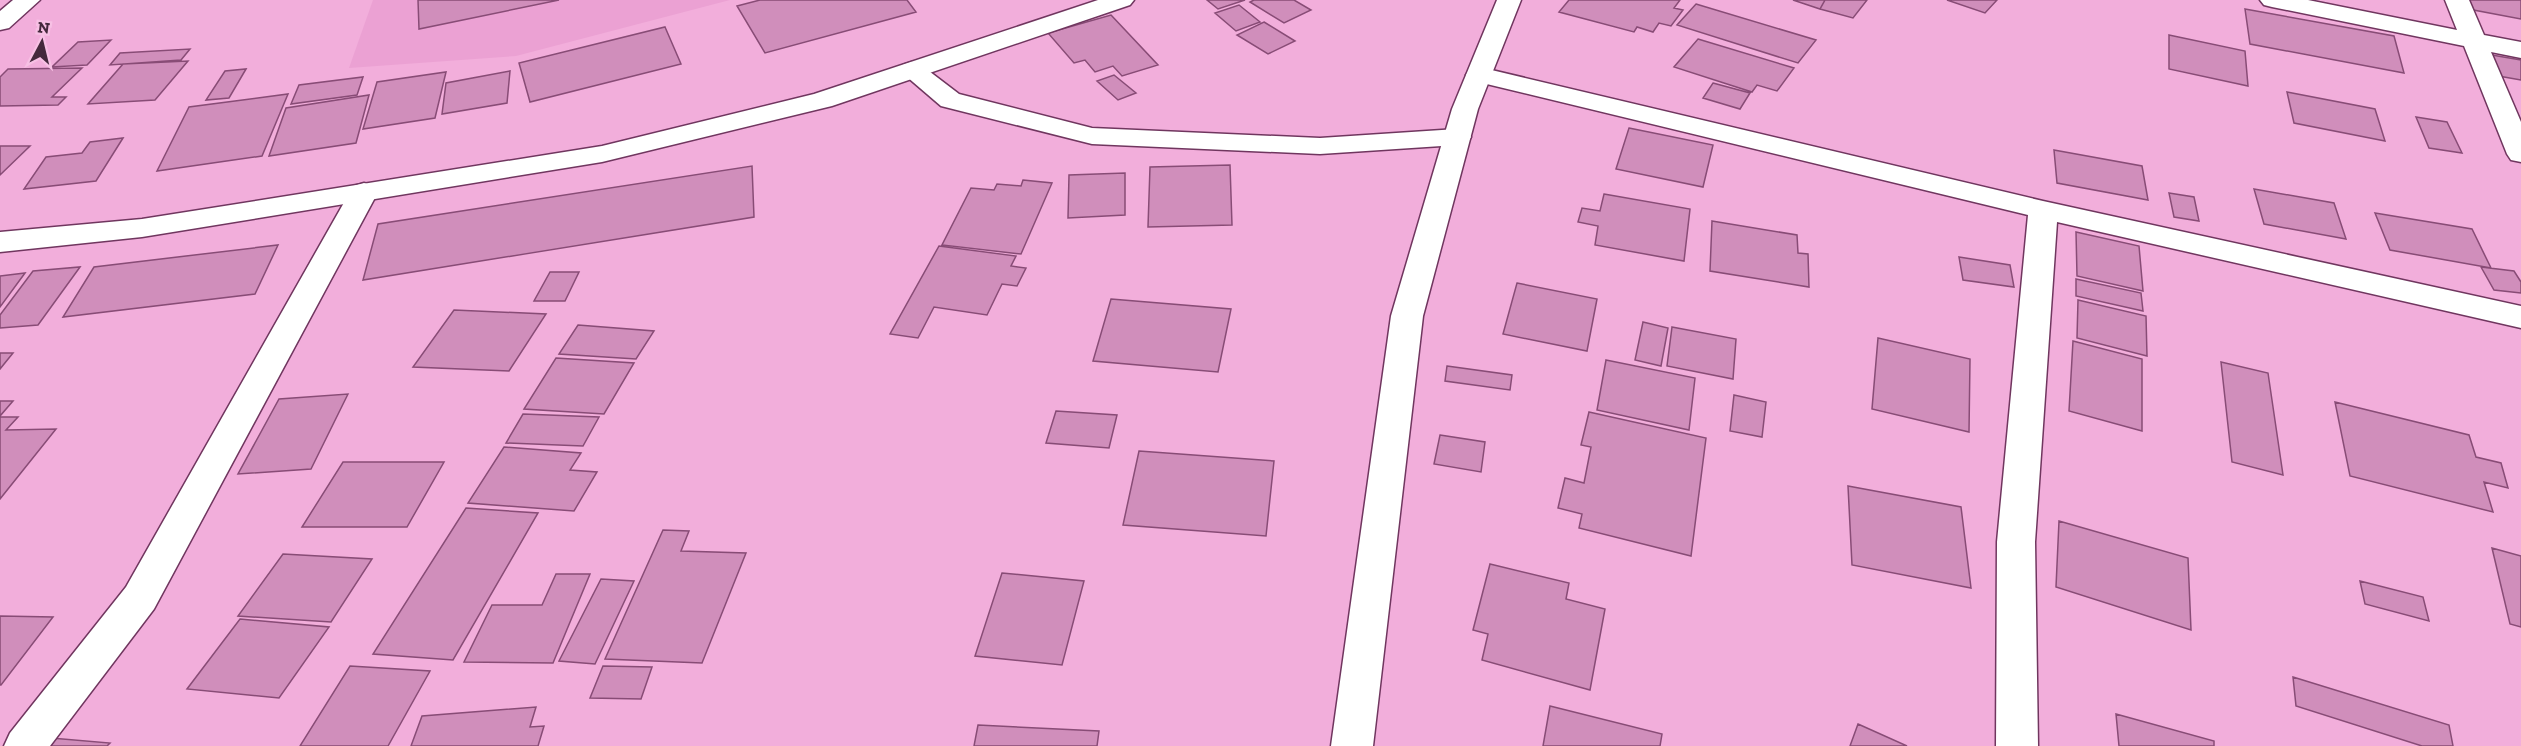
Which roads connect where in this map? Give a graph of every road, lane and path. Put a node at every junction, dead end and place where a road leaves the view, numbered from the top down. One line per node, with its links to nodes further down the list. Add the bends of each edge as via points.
1 (28, 0): 6 (street)
2 (1122, 0): 9 (street)
3 (1509, 0): 10 (street)
4 (2272, 0): 7 (street)
5 (2457, 0): 7 (street)
6 (0, 23)
7 (2474, 41): 8 (street); 12 (street)
8 (2521, 50)
9 (912, 70): 11 (street, via 950,100 1092,136 1320,146); 13 (street, via 823,100 602,154)
10 (1479, 75): 11 (street); 14 (street)
11 (1457, 137): 18 (street, via 1407,316)
12 (2521, 154)
13 (363, 192): 15 (street, via 142,228); 17 (street, via 140,598)
14 (2043, 210): 16 (street); 19 (street, via 2016,542)
15 (0, 242)
16 (2521, 317)
17 (25, 746)
18 (1352, 746)
19 (2018, 746)

